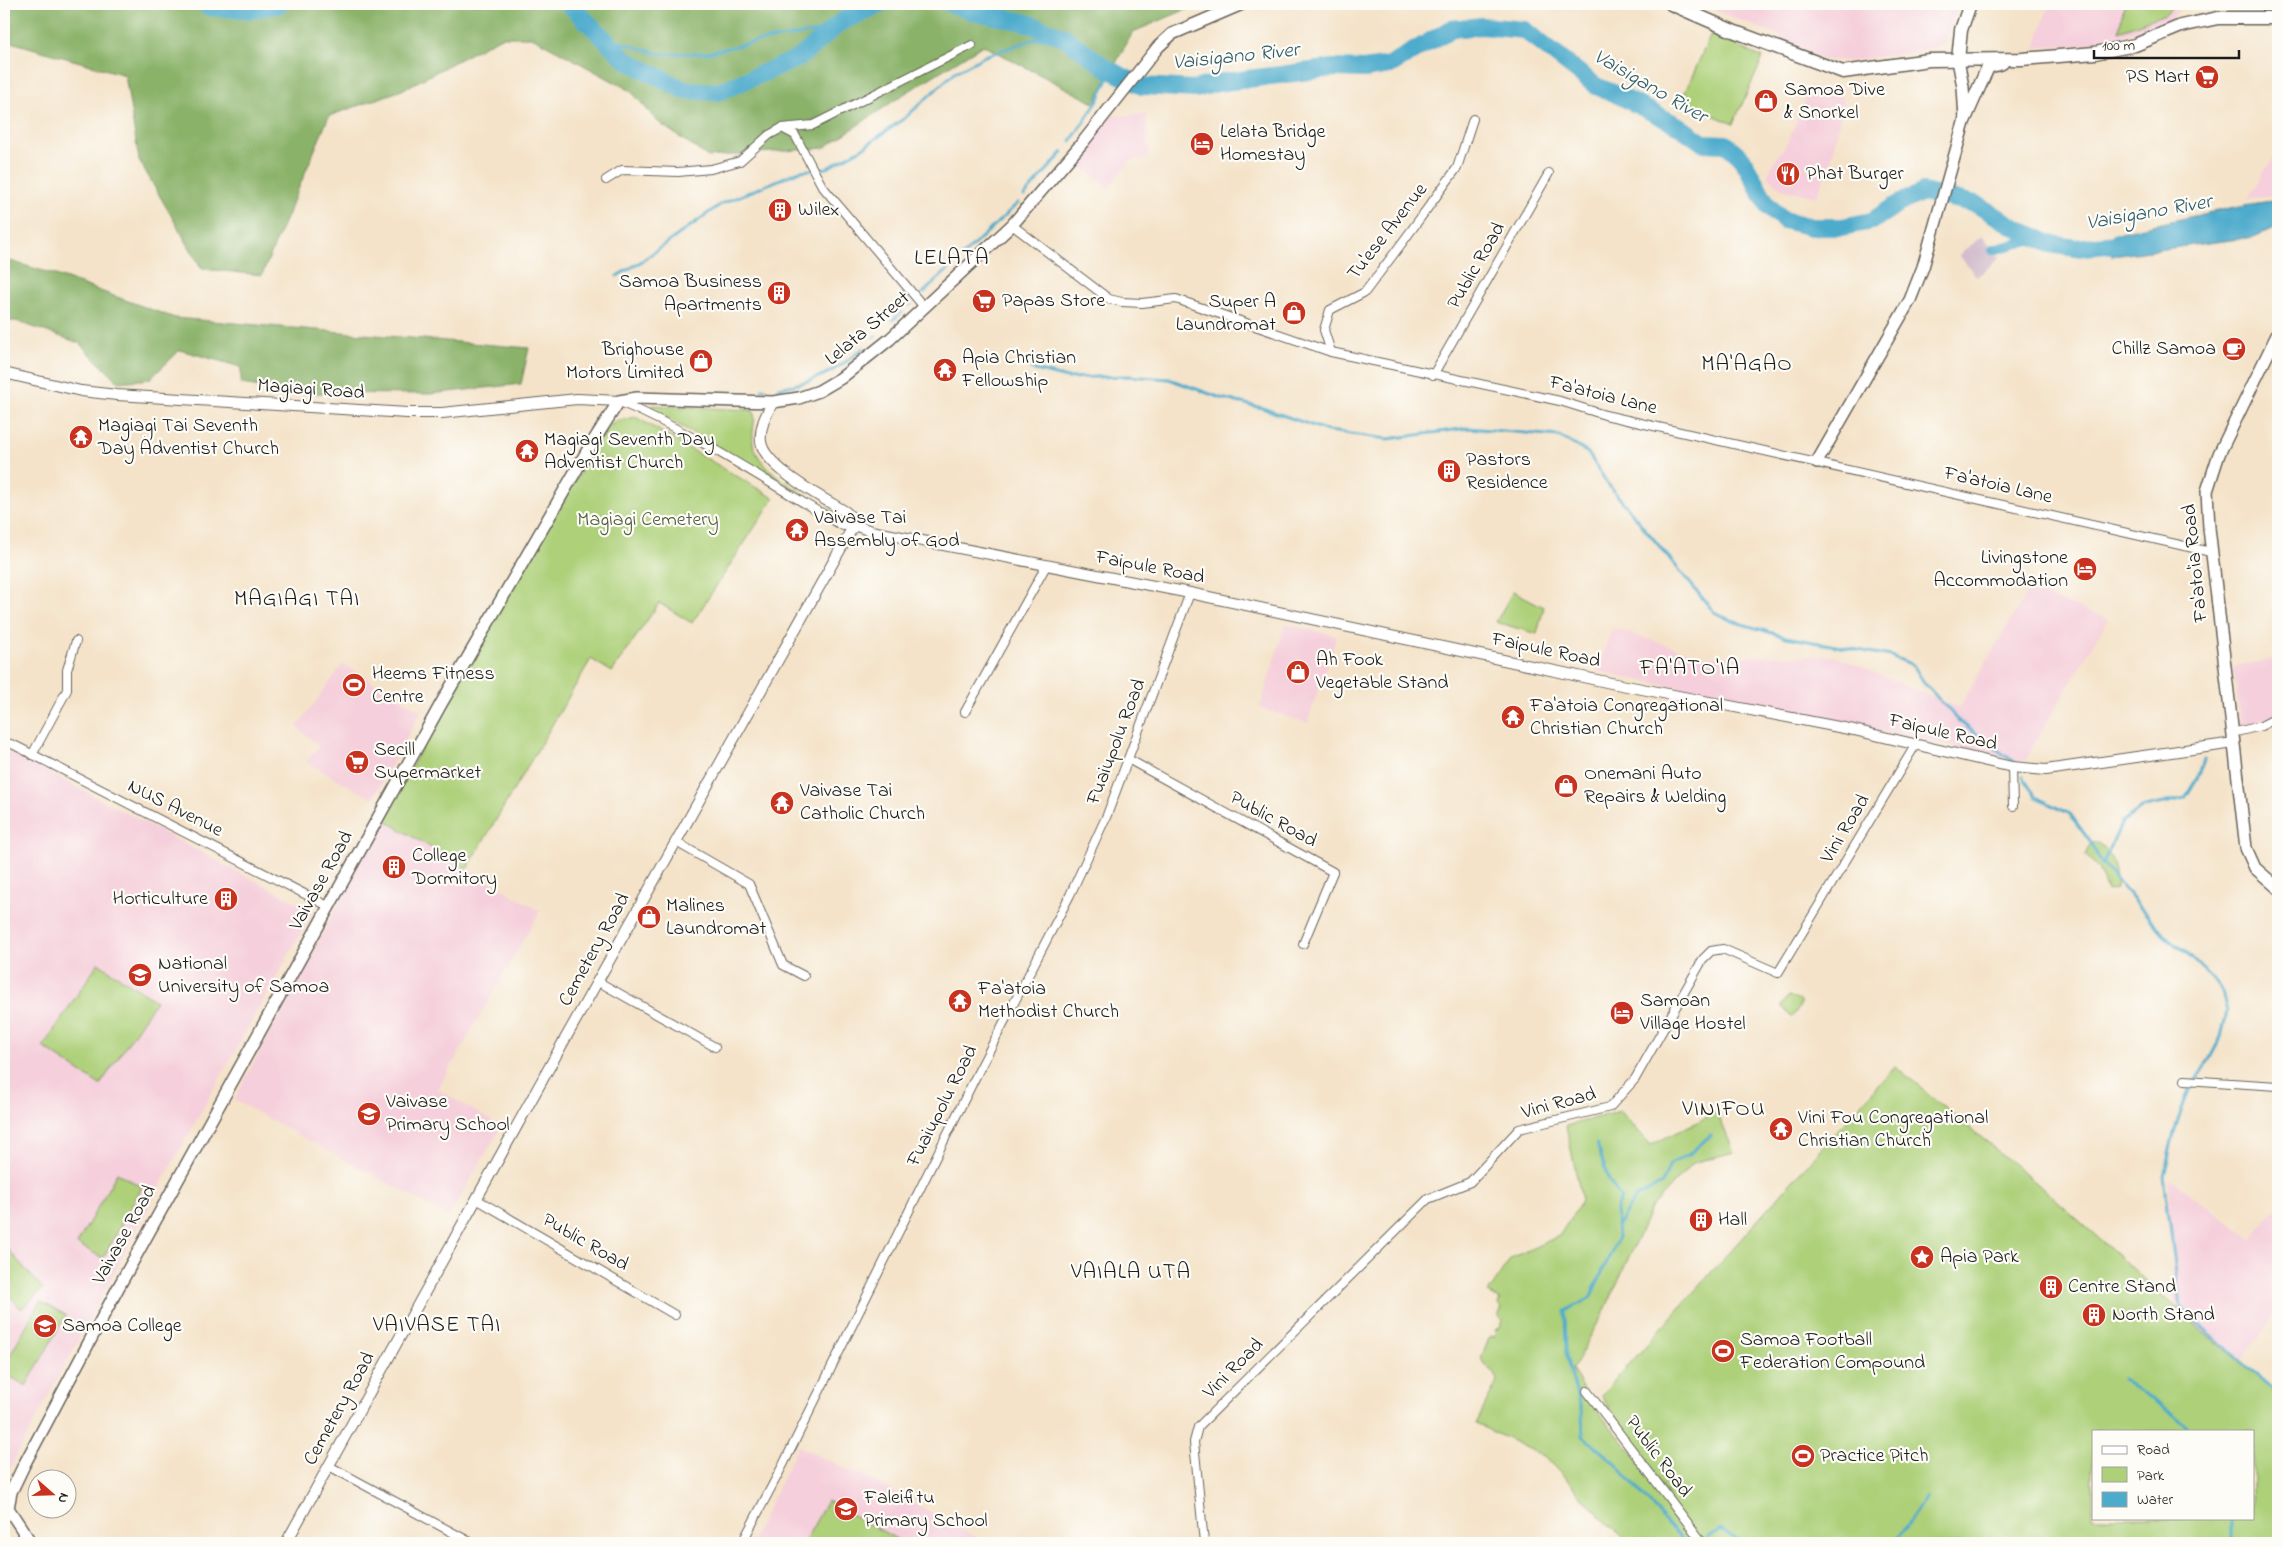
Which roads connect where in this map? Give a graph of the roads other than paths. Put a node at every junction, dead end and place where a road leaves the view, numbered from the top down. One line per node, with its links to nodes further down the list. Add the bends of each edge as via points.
1 (1242, 4): 13 (main road, Lelata Street, via 1172,34)
2 (1672, 4): 7 (main road, via 1733,31 1843,72 1929,60)
3 (1970, 4): 7 (main road, via 1961,30)
4 (2278, 18): 6 (main road, via 2218,18 2181,26 2135,46 2094,54)
5 (972, 45): 10 (street, via 812,126)
6 (2022, 59): 7 (main road); 9 (main road, via 1988,67)
7 (1958, 60): 9 (main road)
8 (1473, 119): 16 (street, Tu'ese Avenue, via 1457,168 1399,247 1365,292 1330,310 1324,330)
9 (1965, 119): 21 (main road, via 1923,267 1910,300)
10 (782, 128): 12 (street, via 740,161 730,164 678,172 622,170); 14 (street, via 795,135 822,186)
11 (1549, 173): 18 (street, Public Road)
12 (606, 180)
13 (1012, 225): 14 (main road, Lelata Street); 16 (street, Fa'atoia Lane, via 1109,299 1142,303 1176,299)
14 (924, 307): 20 (main road, Lelata Street, via 842,378 799,398)
15 (2278, 333): 23 (main road, Fa'ato'ia Road, via 2211,476 2207,491)
16 (1331, 352): 18 (street, Fa'atoia Lane)
17 (4, 373): 19 (street, Magiagi Road, via 81,392 117,396 373,412 442,414 546,401)
18 (1434, 375): 21 (street, Fa'atoia Lane, via 1560,401 1605,415)
19 (619, 401): 20 (main road, Lelata Street, via 637,398); 22 (street, via 698,441 843,526); 38 (main road, Vaivase Road, via 473,647)
20 (773, 402): 22 (street, via 762,431 761,443 766,454 801,485 846,512)
21 (1817, 462): 23 (street, Fa'atoia Lane)
22 (854, 525): 24 (street, Faipule Road); 36 (street, Cemetery Road)
23 (2212, 552): 29 (main road, Fa'ato'ia Road)
24 (1046, 566): 25 (street, Faipule Road); 27 (street)
25 (1190, 593): 31 (street, Faipule Road); 33 (street, Fuaiupolu Road)
26 (76, 641): 32 (street, via 67,670 67,690)
27 (965, 712)
28 (2278, 718): 29 (street)
29 (2233, 738): 34 (street, Faipule Road, via 2046,770); 37 (main road, Fa'ato'ia Road, via 2246,848 2255,868)
30 (4, 742): 32 (street, NUS Avenue)
31 (1916, 744): 34 (street, Faipule Road); 54 (street, Vini Road, via 1778,972 1723,950 1711,951 1703,959 1635,1079 1610,1107 1519,1129 1470,1182 1428,1199 1198,1427 1194,1442)
32 (32, 755): 38 (street, NUS Avenue)
33 (1128, 759): 39 (street, Public Road, via 1333,872); 53 (street, Fuaiupolu Road, via 1107,815 1070,895)
34 (2012, 767): 35 (street)
35 (2013, 806)
36 (676, 842): 40 (street, via 749,884 783,965); 41 (street, Cemetery Road)
37 (2278, 888)
38 (330, 907): 49 (main road, Vaivase Road, via 101,1319 14,1485)
39 (1303, 944)
40 (804, 976)
41 (597, 981): 42 (street); 45 (street, Cemetery Road)
42 (715, 1047)
43 (2187, 1080): 44 (street)
44 (2278, 1086)
45 (478, 1200): 46 (street, Public Road); 48 (street, Cemetery Road)
46 (675, 1315)
47 (1587, 1391): 55 (street, Public Road)
48 (329, 1466): 51 (street, Cemetery Road); 52 (street)
49 (6, 1508): 50 (main road, Vaivase Road)
50 (31, 1543)
51 (286, 1543)
52 (472, 1543)
53 (742, 1543)
54 (1204, 1543)
55 (1703, 1543)

